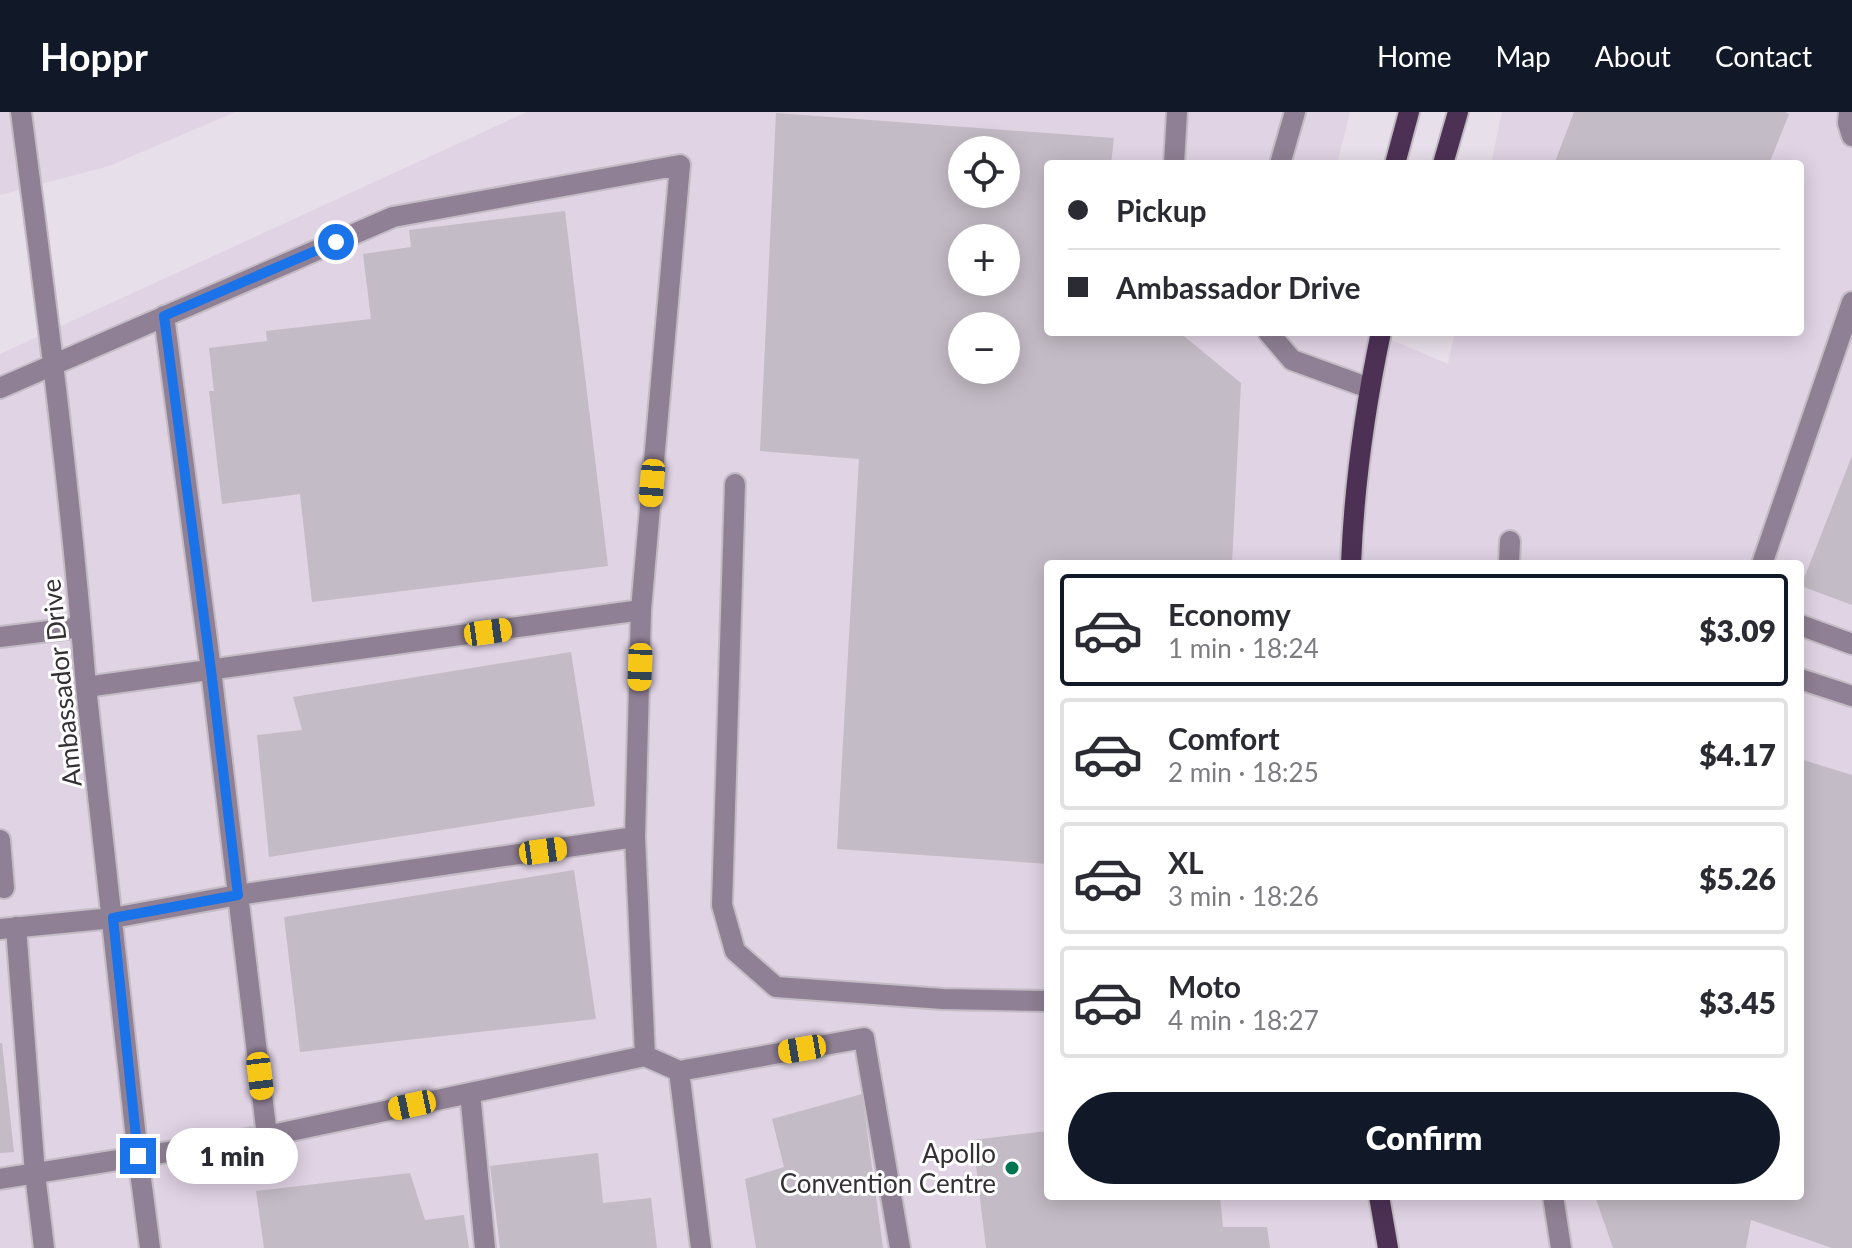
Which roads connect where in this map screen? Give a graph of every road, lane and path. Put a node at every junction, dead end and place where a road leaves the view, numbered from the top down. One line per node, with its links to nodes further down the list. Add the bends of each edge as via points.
1 (21, 112): 16 (street, Ambassador Drive)
2 (1177, 112): 8 (street)
3 (1295, 112): 9 (street)
4 (1409, 112): 10 (main road)
5 (1458, 112): 11 (main road)
6 (1849, 112): 7 (street)
7 (1852, 136)
8 (1174, 160)
9 (1281, 160)
10 (1396, 160)
11 (1444, 160)
12 (1852, 302): 23 (street)
13 (164, 316): 16 (street); 24 (street, via 393,217 680,165); 29 (street)
14 (1271, 336): 18 (street, via 1292,360)
15 (1380, 336): 18 (main road)
16 (54, 364): 17 (street); 26 (street, Ambassador Drive)
17 (0, 388)
18 (1369, 388): 21 (main road)
19 (735, 484): 39 (street, via 722,905 735,951 776,987)
20 (1510, 541): 22 (street)
21 (1351, 560)
22 (1509, 560)
23 (1763, 560)
24 (641, 610): 29 (street); 33 (street)
25 (1804, 626): 28 (street)
26 (81, 627): 27 (street); 31 (street, Ambassador Drive)
27 (0, 637)
28 (1852, 644)
29 (211, 670): 31 (street); 36 (street)
30 (1804, 680): 32 (street)
31 (86, 687): 37 (street, Ambassador Drive)
32 (1852, 696)
33 (635, 837): 36 (street); 40 (street)
34 (0, 840): 35 (street)
35 (4, 888)
36 (238, 895): 37 (street); 43 (street)
37 (113, 918): 38 (street); 44 (street, Ambassador Drive)
38 (8, 928): 45 (street)
39 (1044, 1001)
40 (645, 1056): 41 (street); 42 (street)
41 (679, 1071): 52 (street); 53 (street, via 864,1038)
42 (470, 1093): 43 (street); 51 (street)
43 (267, 1136): 44 (street)
44 (138, 1156): 45 (street); 50 (street, Ambassador Drive)
45 (35, 1174): 46 (street); 49 (street)
46 (0, 1179)
47 (1380, 1200): 54 (main road)
48 (1554, 1200): 55 (street)
49 (44, 1248)
50 (150, 1248)
51 (485, 1248)
52 (701, 1248)
53 (900, 1248)
54 (1388, 1248)
55 (1561, 1248)

